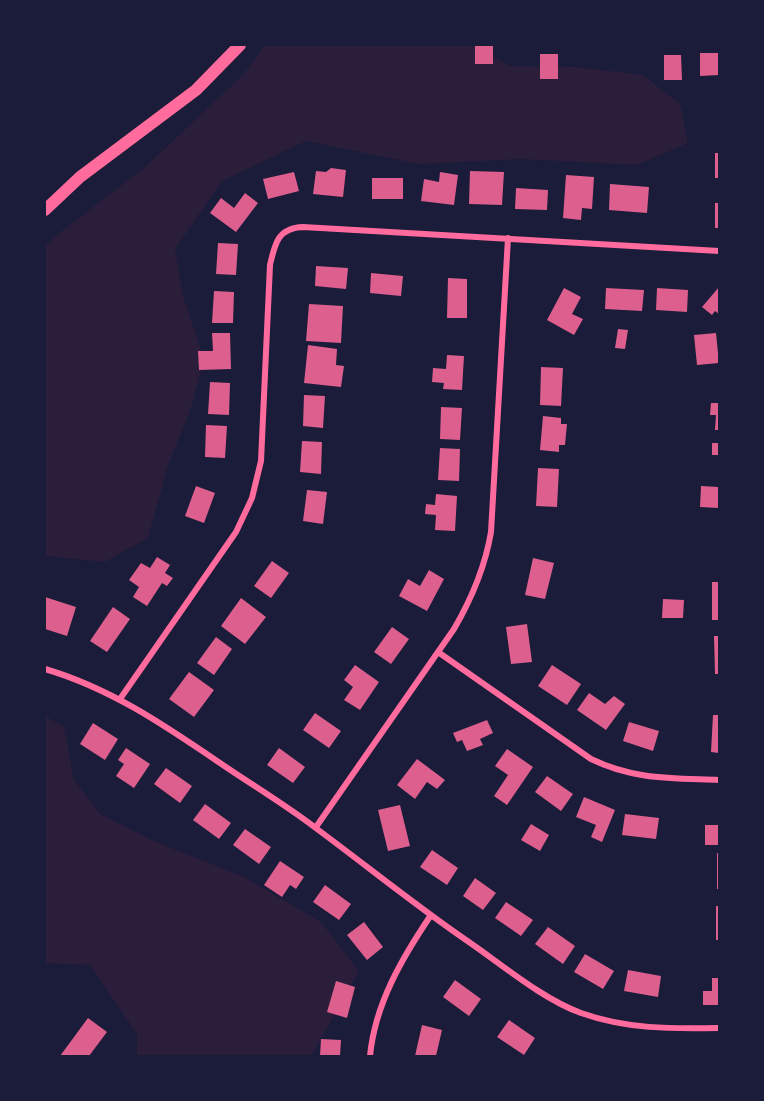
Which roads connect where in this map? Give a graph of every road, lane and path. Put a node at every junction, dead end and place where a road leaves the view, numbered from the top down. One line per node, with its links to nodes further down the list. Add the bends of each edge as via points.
1 (240, 45): 2 (highway, via 196,90 80,177)
2 (45, 210)
3 (508, 238): 4 (street); 5 (street, via 488,551 472,596); 7 (street, via 303,226 294,227 279,238 270,265 261,461 252,498 236,532)
4 (719, 251)
5 (438, 652): 8 (street, via 608,767 645,777); 9 (street)
6 (45, 669): 7 (street)
7 (120, 699): 9 (street)
8 (719, 780)
9 (316, 827): 10 (street)
10 (431, 915): 11 (street, via 552,999 578,1012 633,1026); 12 (street, via 386,993)
11 (719, 1028)
12 (370, 1056)

